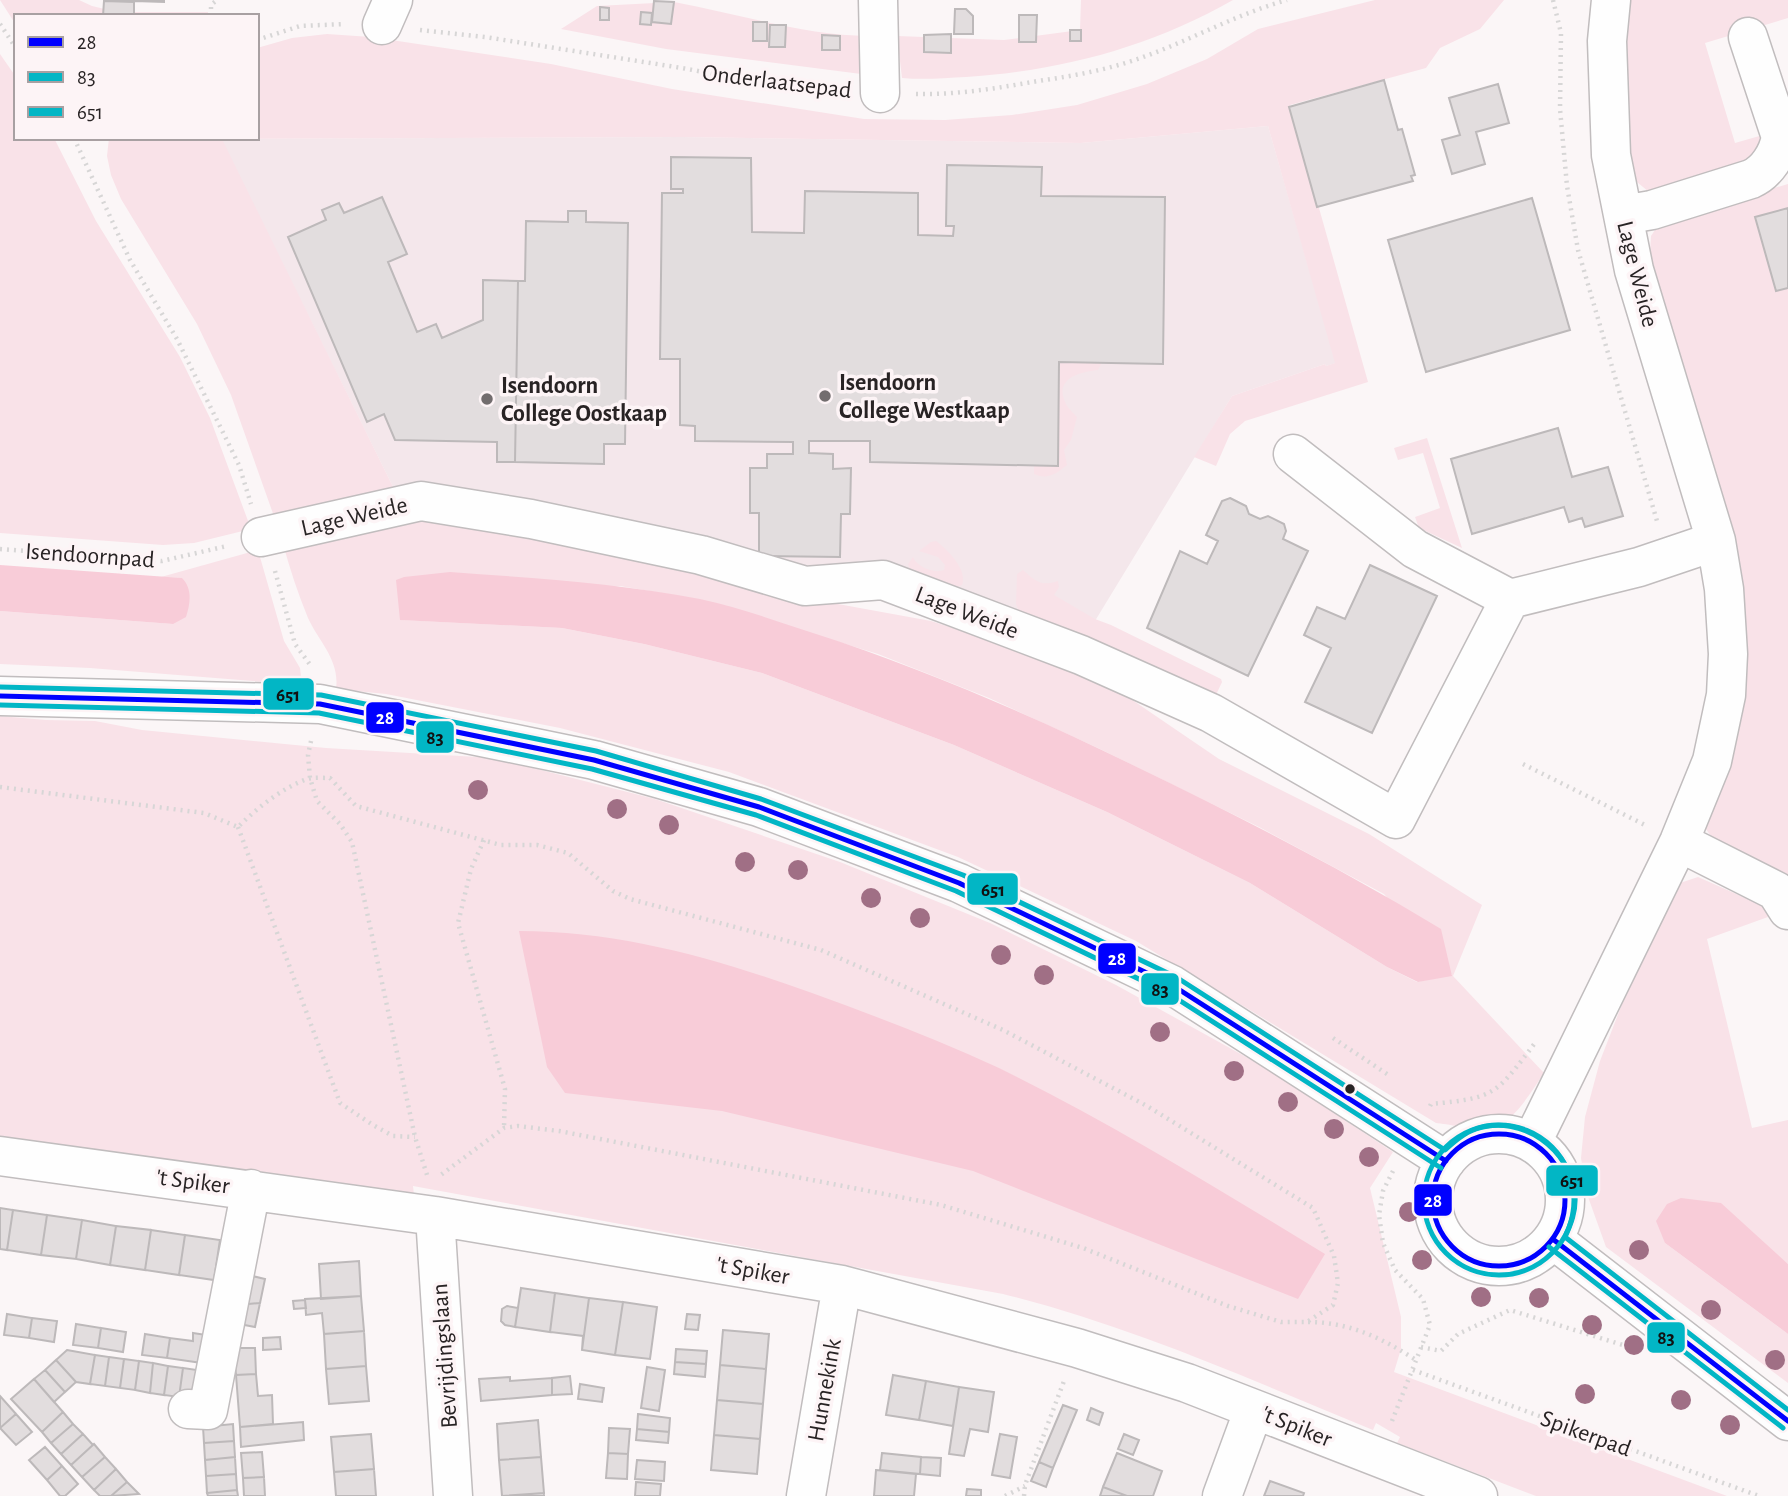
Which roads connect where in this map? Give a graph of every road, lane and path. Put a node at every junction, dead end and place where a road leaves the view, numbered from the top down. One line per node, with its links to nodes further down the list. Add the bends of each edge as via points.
1 (218, 0): 6 (path, via 211,5)
2 (878, 0): 11 (street)
3 (1287, 0): 11 (path, Onderlaatsepad, via 1254,9 1122,65 994,89 937,95)
4 (1611, 0): 12 (street, Lage Weide, via 1607,41 1611,155)
5 (388, 13): 9 (path, Onderlaatsepad, via 362,23 300,26); 11 (path, Onderlaatsepad, via 485,37 778,86)
6 (211, 14)
7 (0, 24): 10 (path)
8 (1748, 37): 12 (street, via 1781,137 1767,167 1751,179)
9 (259, 39)
10 (14, 45)
11 (880, 93)
12 (1623, 215): 15 (street, Lage Weide, via 1634,270)
13 (1293, 454): 17 (street, via 1415,549)
14 (261, 537): 16 (path, Isendoornpad, via 162,561); 17 (street, Lage Weide, via 421,501 701,555 805,586 883,580 1081,655 1211,713 1396,819)
15 (1716, 541): 17 (street, via 1639,567); 23 (street, Lage Weide, via 1725,602 1726,695 1712,761)
16 (0, 549)
17 (1510, 599)
18 (0, 696): 33 (street, via 320,705 594,761 759,807 959,883 1172,985)
19 (1523, 764): 23 (path)
20 (0, 787): 22 (path, via 204,813)
21 (1653, 816): 23 (path)
22 (237, 827): 25 (path, via 291,787 310,778 330,778 356,806); 34 (path, via 340,1103 393,1136)
23 (1663, 834): 24 (path); 26 (street, via 1776,891); 35 (street, Lage Weide)
24 (1642, 839)
25 (484, 840): 32 (path, via 471,869 458,923 505,1089); 42 (path, via 568,853 630,900 821,950 1003,1030 1147,1106 1313,1208 1334,1256 1338,1283 1333,1305)
26 (1788, 910)
27 (1333, 1038): 29 (path)
28 (1536, 1042): 31 (path, via 1507,1080 1489,1095)
29 (1398, 1082)
30 (1420, 1096): 31 (path)
31 (1431, 1104): 33 (path)
32 (504, 1128): 39 (path); 42 (path, via 572,1133 941,1205 1083,1248 1228,1306 1281,1322)
33 (1410, 1136): 37 (street); 44 (path, via 1383,1191 1379,1215 1383,1243 1395,1270 1423,1299 1430,1325)
34 (415, 1137)
35 (1532, 1142): 37 (street, via 1510,1135 1486,1135 1463,1144); 40 (street, via 1553,1161 1565,1186 1565,1214)
36 (0, 1156): 38 (street, 't Spiker)
37 (1446, 1161): 40 (street, via 1434,1184 1433,1210 1442,1235 1460,1255 1484,1265 1510,1266 1535,1258)
38 (251, 1189): 39 (street, 't Spiker); 48 (street, via 208,1410)
39 (433, 1200): 41 (street, 't Spiker); 53 (street, Bevrijdingslaan)
40 (1554, 1240): 50 (street)
41 (842, 1285): 45 (street, 't Spiker); 54 (street, Hunnekink)
42 (1307, 1322): 46 (path, via 1331,1322 1361,1330)
43 (1628, 1346): 44 (path, via 1510,1310 1458,1334 1441,1352)
44 (1421, 1347): 46 (path)
45 (1077, 1348): 49 (street, 't Spiker); 52 (path)
46 (1416, 1360): 47 (path)
47 (1413, 1370): 51 (path); 59 (path, Spikerpad)
48 (188, 1409)
49 (1254, 1409): 51 (street, 't Spiker); 57 (street)
50 (1788, 1421)
51 (1377, 1458): 58 (street, 't Spiker)
52 (1025, 1485): 55 (path); 56 (path)
53 (453, 1496)
54 (806, 1496)
55 (1005, 1496)
56 (1024, 1496)
57 (1222, 1496)
58 (1478, 1496)
59 (1759, 1496)

